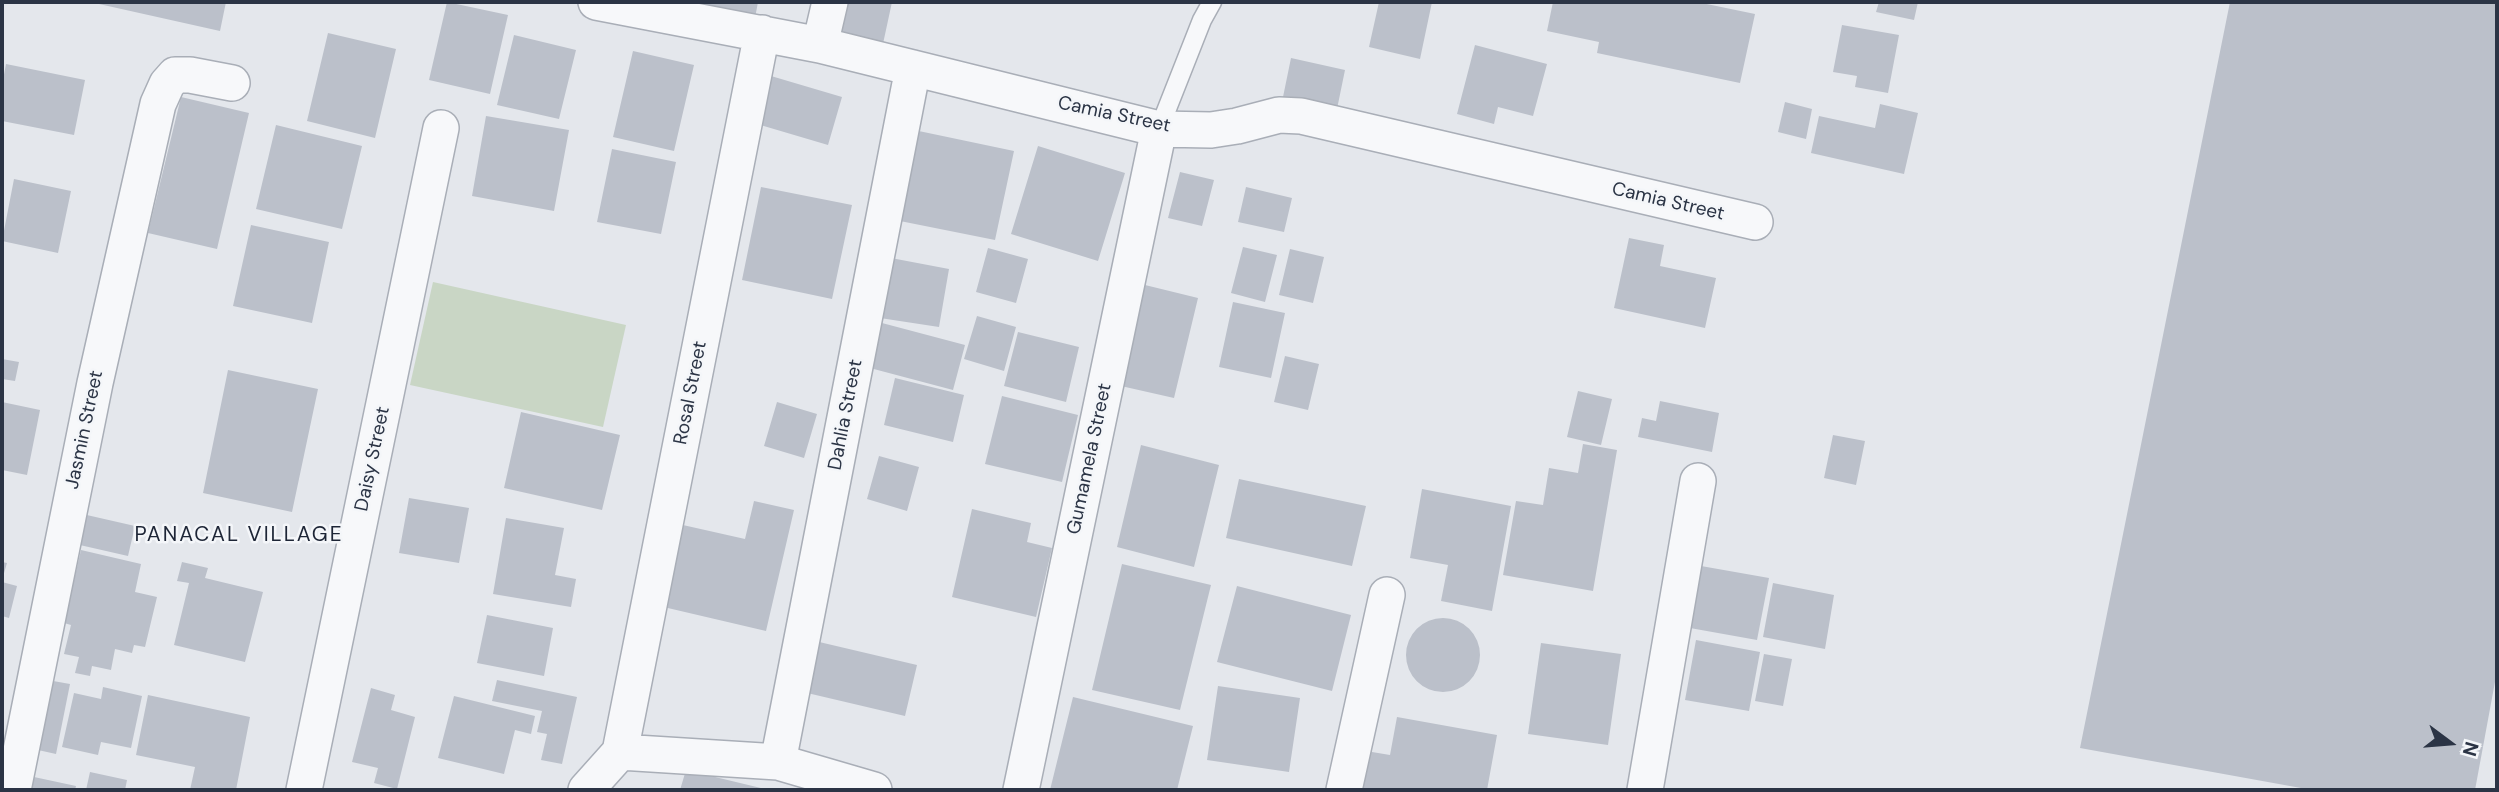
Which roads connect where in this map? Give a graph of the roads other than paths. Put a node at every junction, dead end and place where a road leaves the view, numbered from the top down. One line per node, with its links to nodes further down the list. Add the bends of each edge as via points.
1 (596, 2): 4 (street, Camia Street)
2 (830, 2): 5 (street)
3 (1212, 2): 9 (lane)
4 (762, 33): 5 (street, Camia Street); 13 (street, Rosal Street)
5 (820, 45): 6 (street, Camia Street)
6 (913, 68): 9 (street, Camia Street); 14 (street, Dahlia Street)
7 (232, 83): 15 (street, Jasmin Street, via 175,75 158,103 95,383)
8 (441, 128): 16 (street, Daisy Street)
9 (1159, 129): 10 (street, Camia Street, via 1210,130 1279,115 1301,116); 19 (street, Gumamela Street)
10 (1755, 222)
11 (1698, 481): 21 (street)
12 (1387, 595): 20 (street)
13 (620, 752): 14 (street); 17 (street)
14 (778, 762): 18 (street)
15 (13, 790)
16 (304, 790)
17 (586, 790)
18 (874, 790)
19 (1021, 790)
20 (1344, 790)
21 (1645, 790)

